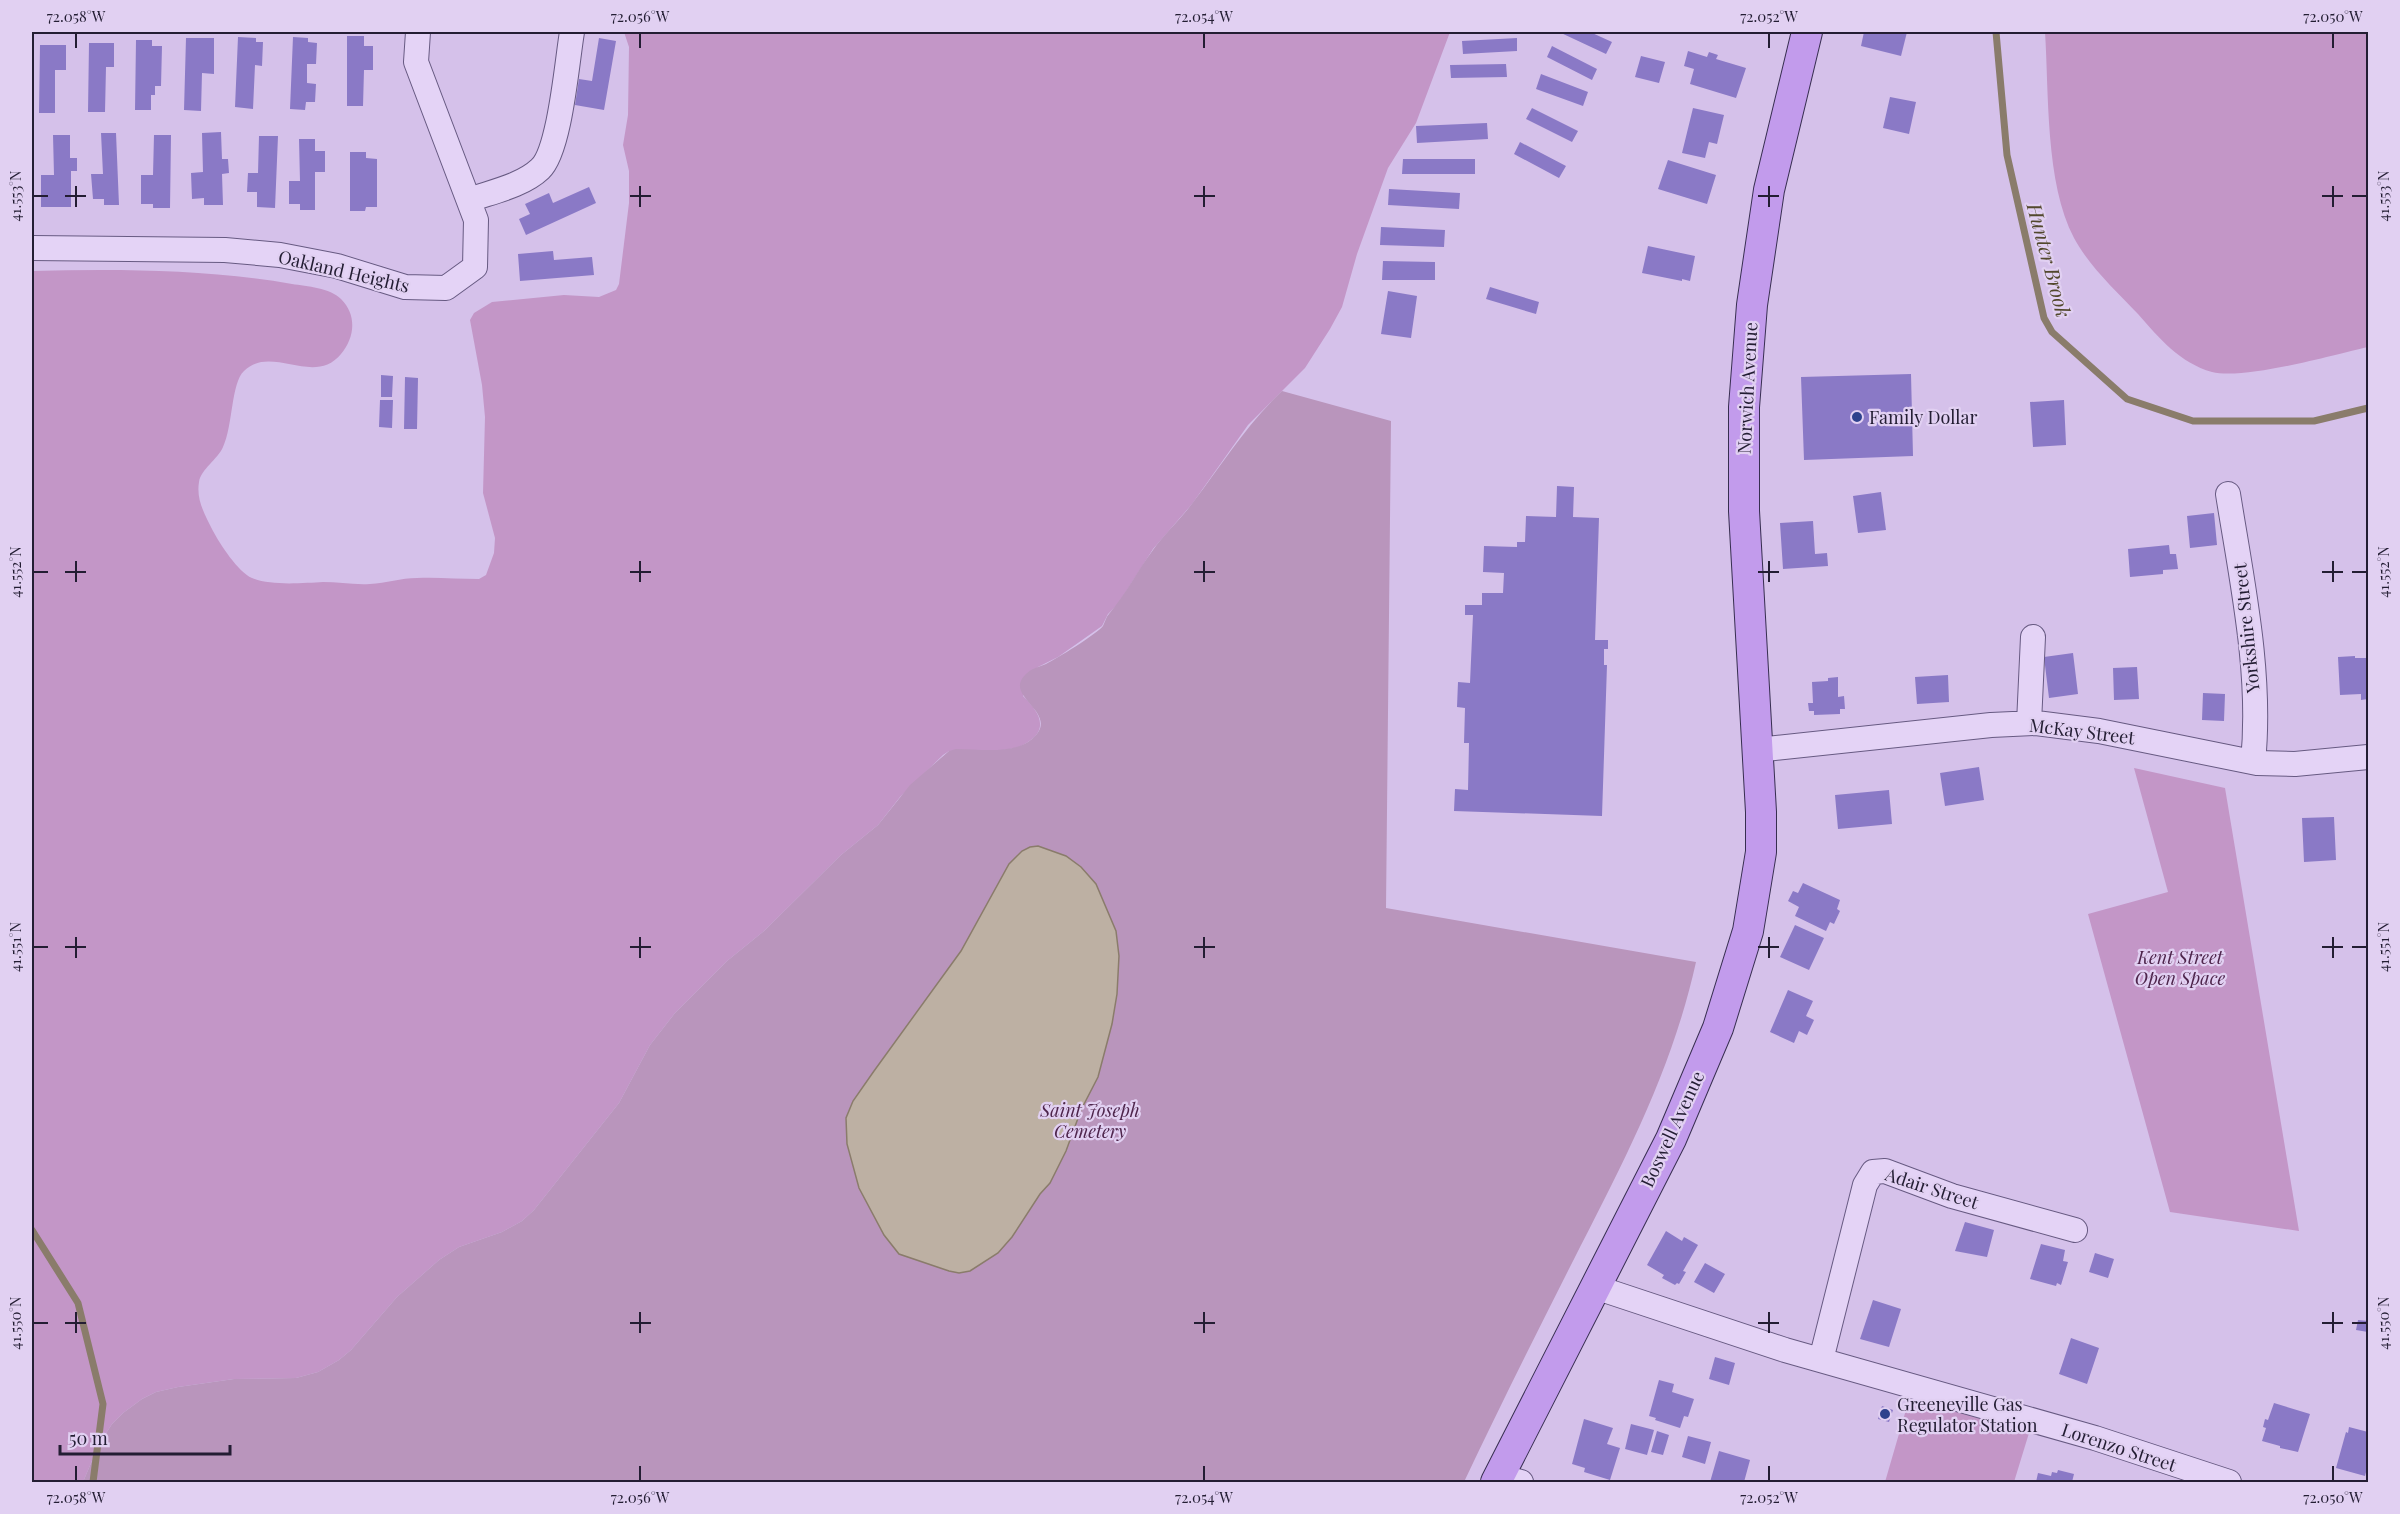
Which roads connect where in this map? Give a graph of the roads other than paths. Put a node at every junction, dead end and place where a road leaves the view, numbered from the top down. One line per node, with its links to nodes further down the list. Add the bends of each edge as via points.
1 (418, 32): 4 (street, Oakland Heights, via 416,62)
2 (572, 32): 4 (street, via 554,139 543,168)
3 (1808, 32): 9 (main road, Norwich Avenue, via 1769,190 1748,354 1743,484)
4 (469, 200): 5 (street, Oakland Heights, via 476,220 475,267 446,288 405,287 337,266 280,255 225,250)
5 (32, 248)
6 (2228, 494): 11 (street, Yorkshire Street, via 2251,654)
7 (2033, 637): 8 (street)
8 (2030, 723): 9 (street, McKay Street); 11 (street, McKay Street, via 2099,731)
9 (1757, 750): 13 (main road, Boswell Avenue, via 1761,852 1748,931 1718,1028 1671,1139)
10 (2368, 757): 11 (street, McKay Street, via 2295,764)
11 (2253, 762)
12 (2075, 1230): 14 (street, Adair Street, via 1952,1196 1885,1171 1873,1172 1865,1185)
13 (1595, 1287): 14 (street, Lorenzo Street); 15 (main road, Boswell Avenue)
14 (1821, 1360): 16 (street, Lorenzo Street, via 2095,1438)
15 (1505, 1480)
16 (2229, 1482)

